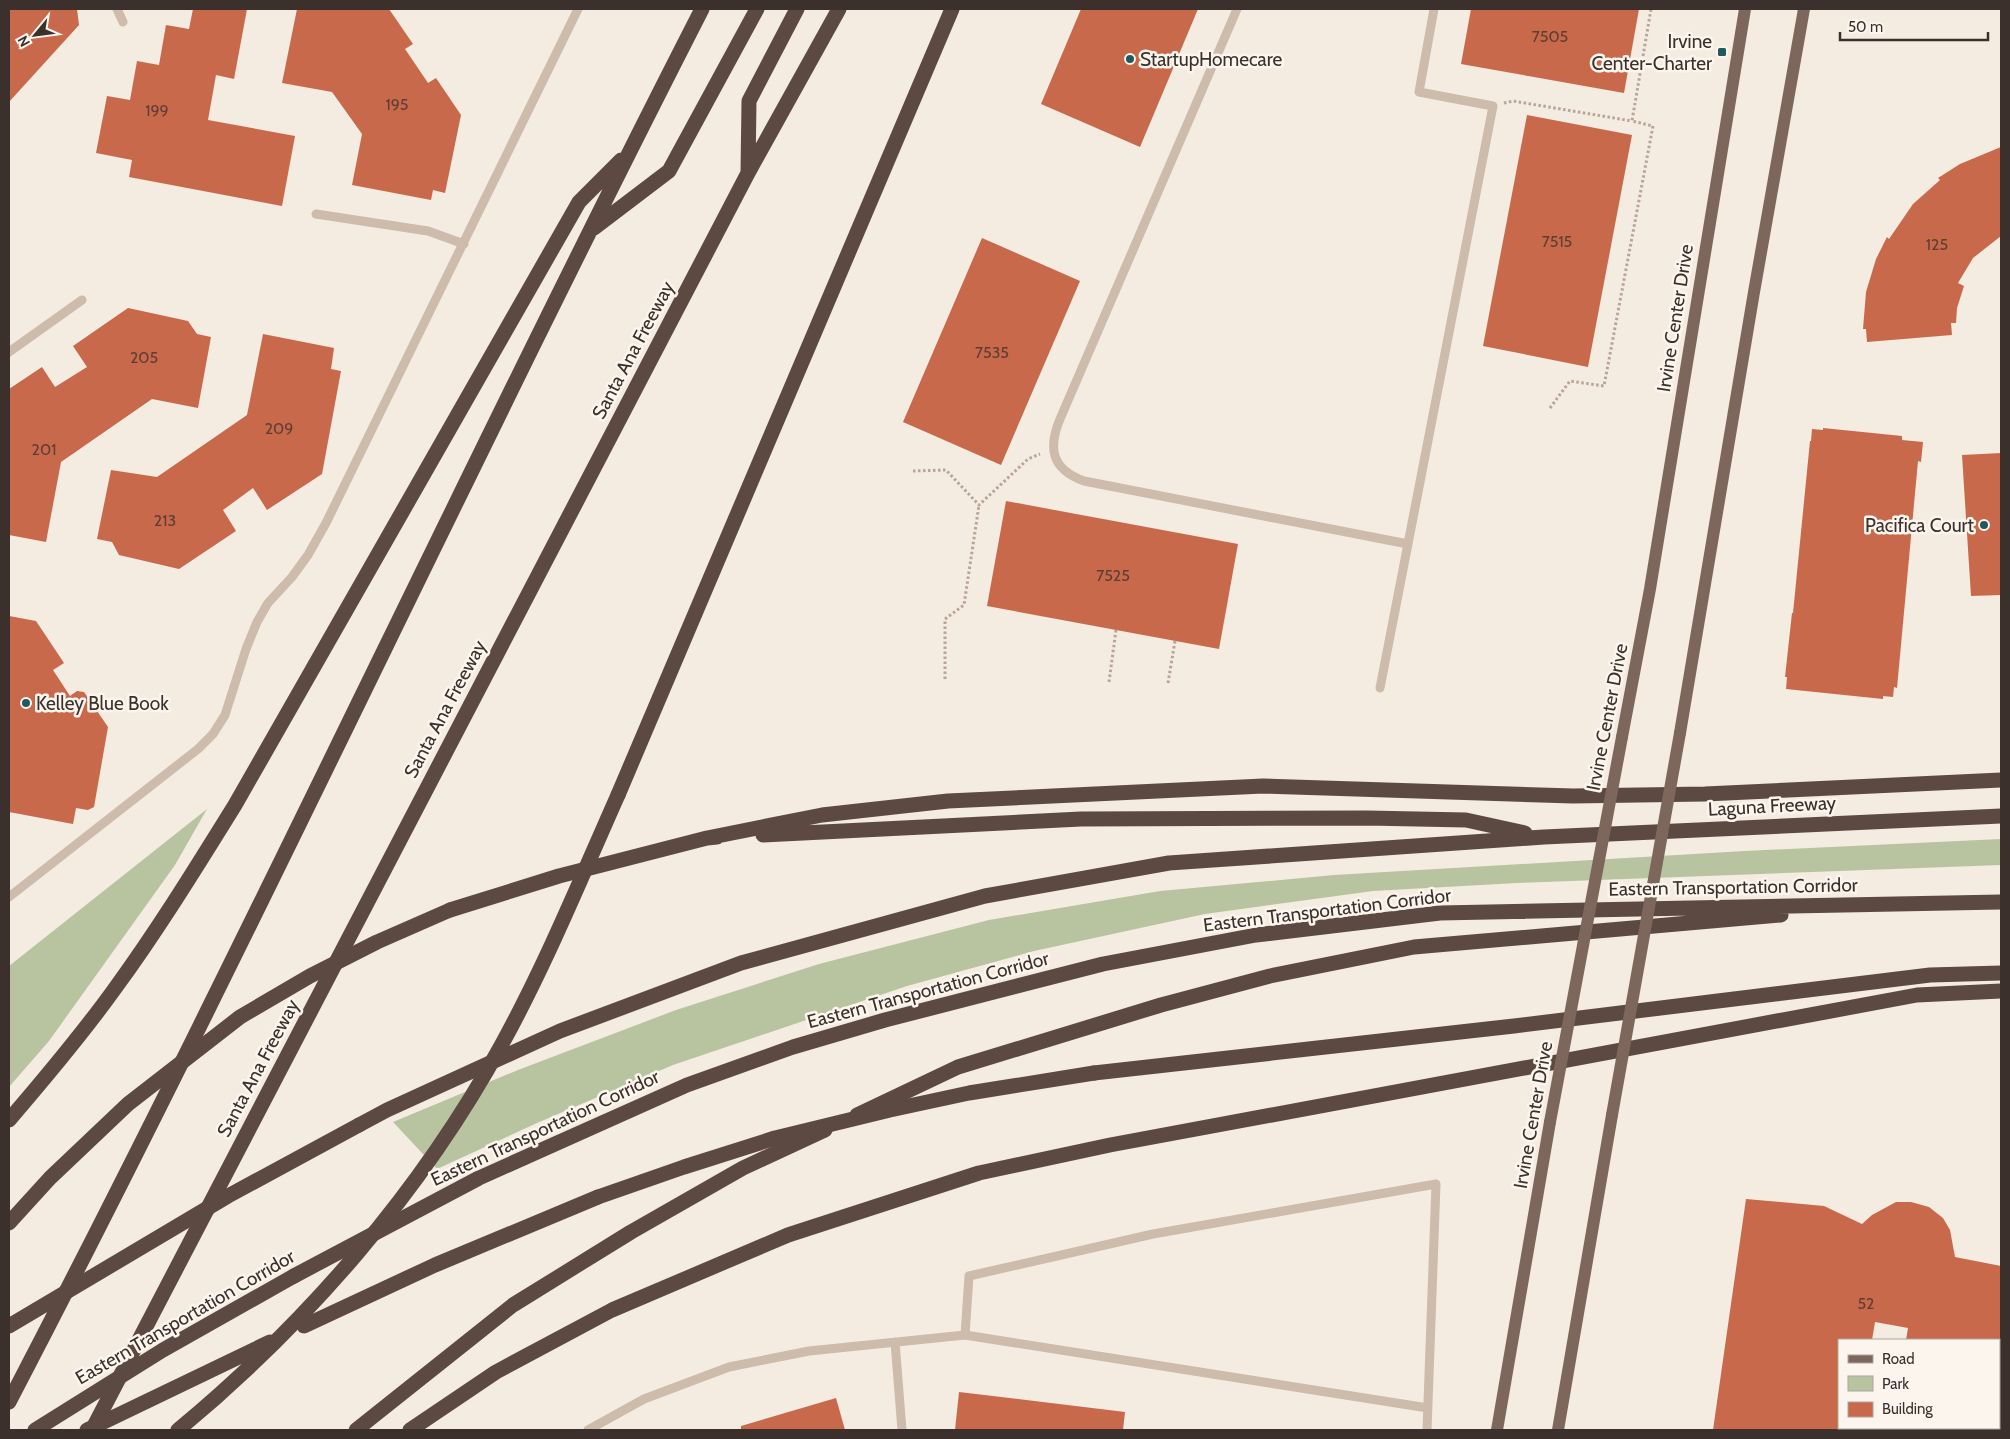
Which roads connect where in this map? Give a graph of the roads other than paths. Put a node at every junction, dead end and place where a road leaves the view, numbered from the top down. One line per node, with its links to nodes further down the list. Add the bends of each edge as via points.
1 (117, 9): 12 (lane)
2 (578, 9): 17 (lane)
3 (702, 9): 13 (highway)
4 (757, 9): 16 (highway, via 669,171)
5 (796, 9): 14 (highway, via 749,101)
6 (839, 9): 14 (highway, Santa Ana Freeway)
7 (952, 9): 41 (highway, bridge, via 629,769 502,1045 435,1152 386,1218 312,1304 256,1362)
8 (1236, 9): 20 (lane, via 1060,419 1053,449 1058,464 1070,476 1084,480)
9 (1434, 9): 20 (lane, via 1419,92 1493,106)
10 (1745, 9): 47 (main road, Irvine Center Drive, bridge, via 1650,589 1550,1122)
11 (1804, 9): 48 (main road, bridge)
12 (123, 22)
13 (632, 148): 16 (highway); 31 (highway, via 579,202 235,805 176,901 116,988)
14 (748, 173): 40 (highway, Santa Ana Freeway)
15 (316, 214): 17 (lane, via 428,231)
16 (589, 231): 36 (highway, via 259,908)
17 (464, 244): 26 (lane, via 326,523 308,555 268,603 257,622 225,715 213,734 198,750)
18 (82, 300): 19 (lane)
19 (9, 352)
20 (1408, 544): 21 (lane)
21 (1380, 688)
22 (2001, 780): 25 (highway, via 1705,794 1573,796 1263,786 948,801 822,815)
23 (2001, 816): 24 (highway, Laguna Freeway)
24 (1544, 836): 25 (highway, via 1466,820 1357,818 1081,819); 33 (highway, bridge, via 1169,863 985,896 740,963 560,1031 386,1110 228,1196)
25 (707, 838): 32 (highway, bridge, via 558,876 450,910 310,976 240,1017 128,1104 50,1178)
26 (9, 897)
27 (2001, 902): 28 (highway)
28 (1920, 903): 38 (highway, Eastern Transportation Corridor, bridge, via 1440,913 1256,935 1103,964 885,1020 687,1085 479,1178 163,1350); 42 (highway, via 1414,947 1261,978 958,1067 743,1168 631,1232 513,1305)
29 (2001, 973): 39 (highway, bridge, via 1930,975 1094,1074 969,1093 890,1110 775,1138 598,1197 435,1264)
30 (2001, 991): 43 (highway, via 1917,995 1110,1145 979,1174 788,1235 612,1310 496,1372)
31 (9, 1120)
32 (9, 1223)
33 (9, 1326)
34 (965, 1335): 35 (lane); 37 (lane); 37 (lane, via 969,1276 1153,1234 1436,1184)
35 (896, 1342): 44 (lane, via 809,1351 729,1367 644,1399); 45 (lane)
36 (9, 1402)
37 (1428, 1408): 46 (lane)
38 (35, 1430)
39 (87, 1430)
40 (92, 1430)
41 (178, 1430)
42 (356, 1430)
43 (410, 1430)
44 (588, 1430)
45 (902, 1430)
46 (1427, 1430)
47 (1498, 1430)
48 (1558, 1430)

